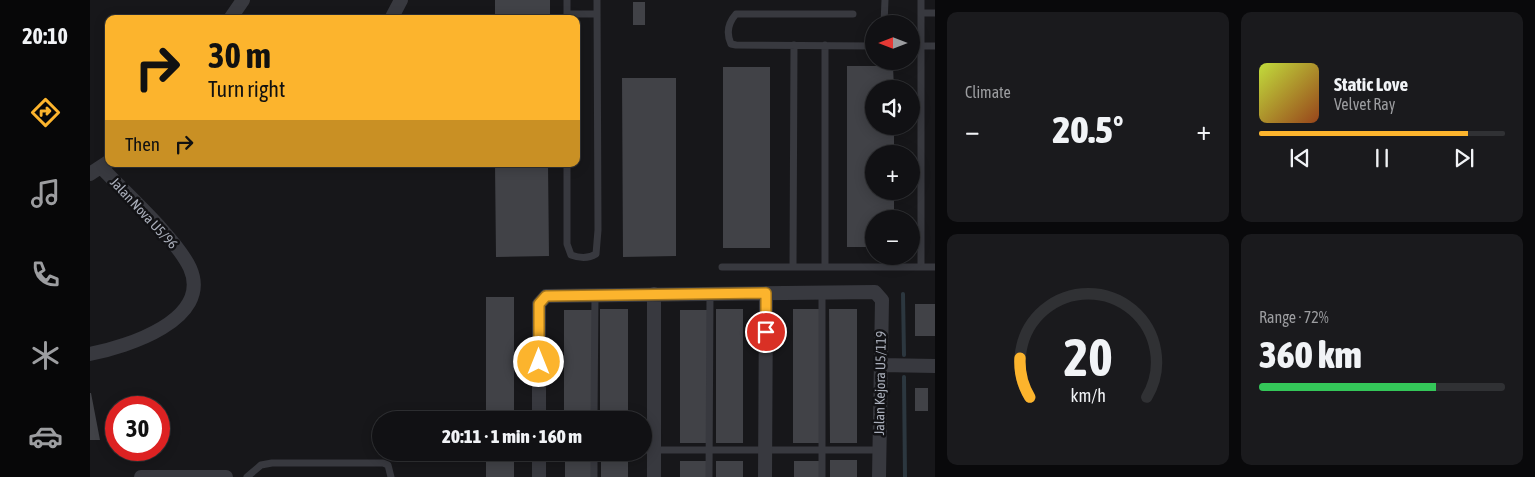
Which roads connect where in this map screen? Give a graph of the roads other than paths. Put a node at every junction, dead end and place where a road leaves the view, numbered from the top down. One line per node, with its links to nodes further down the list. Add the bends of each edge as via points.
1 (243, 0): 11 (street)
2 (401, 0): 12 (street)
3 (567, 0): 13 (lane)
4 (597, 0): 9 (lane)
5 (884, 0): 15 (lane)
6 (921, 0): 7 (lane)
7 (921, 13): 8 (lane); 19 (lane)
8 (935, 13)
9 (597, 14): 14 (lane); 21 (lane, via 597,248 592,257 571,256 567,244)
10 (853, 14): 16 (lane, via 736,14 730,21 730,44)
11 (233, 15)
12 (393, 15)
13 (567, 15)
14 (580, 15)
15 (884, 15)
16 (794, 46): 17 (lane); 24 (lane)
17 (825, 46): 18 (lane); 25 (lane)
18 (865, 46)
19 (921, 46): 20 (lane); 26 (lane)
20 (935, 46)
21 (567, 167)
22 (100, 168): 33 (street, Jalan Nova U5/96, via 180,251 190,270 192,285 190,301 183,312 161,329 115,349)
23 (722, 267): 24 (lane)
24 (793, 267): 25 (lane)
25 (825, 267): 26 (lane)
26 (921, 267): 27 (lane)
27 (935, 267)
28 (822, 292): 29 (street); 34 (street, Jalan Kejora U5/119, via 875,292 882,300); 42 (lane)
29 (766, 293): 31 (street); 41 (street)
30 (654, 294): 31 (street); 32 (street); 38 (street)
31 (710, 294): 40 (lane)
32 (595, 295): 36 (street, via 546,296 539,304); 37 (lane)
33 (90, 354)
34 (880, 365): 35 (street); 43 (street, Jalan Kejora U5/119)
35 (935, 366)
36 (539, 411)
37 (594, 411)
38 (650, 411)
39 (652, 450): 40 (lane)
40 (709, 450): 41 (lane); 54 (lane)
41 (765, 450): 42 (lane); 55 (street)
42 (822, 450): 43 (lane); 56 (lane)
43 (879, 450): 57 (street, Jalan Kejora U5/119)
44 (539, 461): 51 (street)
45 (594, 461): 52 (lane)
46 (651, 461): 53 (street)
47 (142, 476): 48 (street)
48 (226, 477)
49 (247, 477): 50 (lane, via 262,465 272,463 384,464 388,466)
50 (391, 477)
51 (539, 477)
52 (594, 477)
53 (654, 477)
54 (709, 477)
55 (765, 477)
56 (822, 477)
57 (878, 477)

